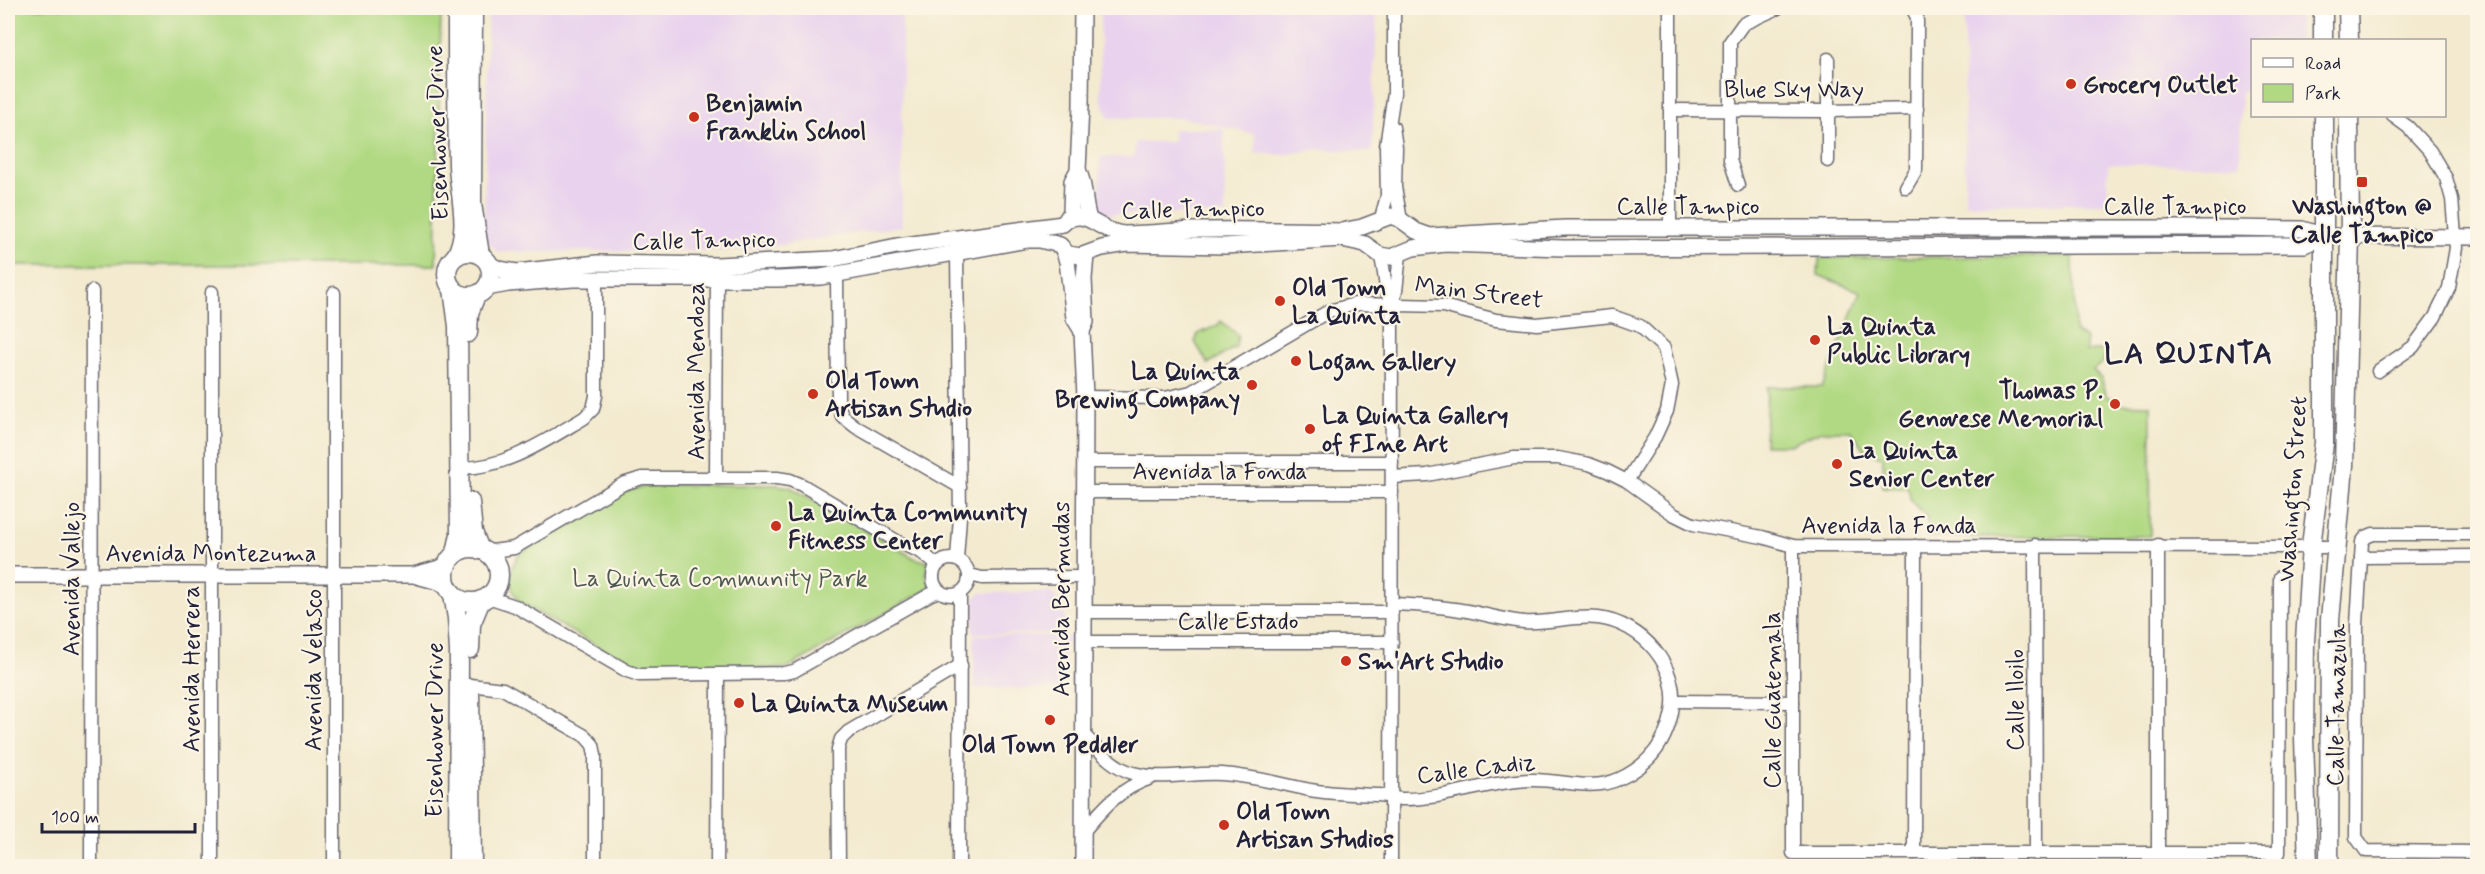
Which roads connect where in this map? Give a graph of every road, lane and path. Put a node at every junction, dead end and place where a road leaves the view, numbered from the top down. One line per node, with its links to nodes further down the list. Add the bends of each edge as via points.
1 (457, 8): 13 (main road, Eisenhower Drive)
2 (473, 8): 22 (main road, Eisenhower Drive)
3 (1082, 8): 24 (street, Avenida Bermudas)
4 (1394, 8): 18 (street, via 1394,93)
5 (1670, 8): 15 (street)
6 (1778, 8): 16 (street, via 1743,24 1730,42)
7 (1912, 8): 14 (street, via 1917,17)
8 (2323, 8): 10 (main road)
9 (2348, 8): 11 (main road)
10 (2323, 39)
11 (2349, 39)
12 (1828, 59): 17 (street)
13 (458, 97): 22 (main road, via 466,116); 42 (main road, Eisenhower Drive, via 458,168 464,227)
14 (1917, 109): 17 (street, Blue Sky Way); 26 (street, via 1916,170)
15 (1671, 110): 16 (street, Blue Sky Way); 31 (street)
16 (1729, 110): 17 (street, Blue Sky Way); 25 (street, via 1730,160)
17 (1829, 111): 23 (street)
18 (1390, 114): 28 (street, via 1387,196); 30 (street, via 1396,147 1395,187)
19 (2324, 117): 32 (main road, Washington Street)
20 (2349, 117): 33 (main road, Washington Street)
21 (2394, 117): 34 (street, via 2430,151 2445,178 2452,199)
22 (473, 119): 43 (main road, Eisenhower Drive, via 472,204)
23 (1828, 161)
24 (1078, 170): 27 (street, Avenida Bermudas, via 1083,181 1084,206); 29 (street, Avenida Bermudas, via 1072,181 1071,212)
25 (1738, 185)
26 (1906, 187)
27 (1091, 220): 28 (street, Calle Tampico, via 1103,229 1122,234 1341,231); 29 (street, Calle Tampico, via 1079,216); 39 (street, Avenida Bermudas, via 1098,235)
28 (1379, 220): 30 (street, Calle Tampico, via 1391,216); 40 (street, via 1370,235 1372,247)
29 (1064, 222): 36 (street, Avenida Bermudas, via 1058,233); 44 (street, Calle Tampico, via 833,259)
30 (1404, 222): 31 (street, Calle Tampico, via 1430,236 1566,228); 41 (street, via 1411,238)
31 (1670, 229): 32 (street, Calle Tampico, via 2291,228); 37 (street, via 1665,237 1604,240)
32 (2325, 236): 33 (street, Calle Tampico); 37 (street, Calle Tampico, via 2304,245); 70 (main road, Washington Street, via 2324,443)
33 (2350, 236): 34 (street, Calle Tampico); 71 (main road, Washington Street, via 2344,465)
34 (2456, 237): 35 (street, Calle Tampico); 54 (street, via 2449,288 2435,317 2413,347)
35 (2478, 237)
36 (1062, 248): 38 (street, Calle Tampico, via 1027,240); 39 (street, Calle Tampico, via 1074,256); 53 (street, Avenida Bermudas, via 1074,318)
37 (1563, 248): 41 (street, Calle Tampico, via 1445,244)
38 (957, 252): 45 (street, Calle Tampico); 62 (street)
39 (1089, 253): 40 (street, Calle Tampico, via 1127,244 1225,246 1342,239 1365,244); 53 (street, Avenida Bermudas, via 1084,279 1086,321)
40 (1378, 253): 41 (street, Calle Tampico, via 1391,257); 52 (street)
41 (1402, 253): 52 (street)
42 (456, 256): 43 (main road, Eisenhower Drive, via 468,252); 47 (main road, Eisenhower Drive, via 447,272)
43 (484, 260): 44 (street, Calle Tampico, via 500,269 518,272 597,263); 49 (main road, Eisenhower Drive, via 491,276)
44 (717, 272): 45 (street, Calle Tampico, via 779,279); 46 (street, Calle Tampico); 59 (street, Avenida Mendoza)
45 (837, 274): 62 (street, via 838,403 842,416)
46 (596, 279): 49 (street, Calle Tampico, via 533,281); 58 (street, via 593,409 585,418 507,461)
47 (453, 289): 49 (main road, via 463,295); 58 (main road, Eisenhower Drive, via 458,319)
48 (92, 291): 79 (street, Avenida Vallejo)
49 (481, 291): 58 (main road, Eisenhower Drive, via 468,322)
50 (213, 292): 82 (street, Avenida Herrera)
51 (334, 293): 83 (street, Avenida Velasco)
52 (1392, 304): 55 (street, Main Street, via 1355,304 1329,311 1179,397); 57 (street); 61 (street, Main Street, via 1443,306 1496,320 1537,324 1612,316 1640,326 1664,348 1672,385 1667,411)
53 (1082, 331): 55 (street, Avenida Bermudas)
54 (2379, 371)
55 (1085, 397): 56 (street, Avenida Bermudas)
56 (1084, 462): 57 (street, Avenida la Fonda); 63 (street, Avenida Bermudas)
57 (1392, 462): 60 (street)
58 (464, 468): 72 (main road, Eisenhower Drive, via 472,522); 76 (main road, Eisenhower Drive, via 460,534)
59 (716, 477): 72 (street, via 642,478 623,484 514,548); 77 (street, via 777,478 802,485 921,552)
60 (1392, 477): 61 (street, Avenida la Fonda, via 1539,456 1589,464); 64 (street)
61 (1627, 481): 68 (street, Avenida la Fonda, via 1693,524)
62 (960, 487): 75 (street)
63 (1084, 492): 64 (street, Avenida la Fonda); 84 (street, Avenida Bermudas)
64 (1392, 492): 90 (street)
65 (2478, 534): 73 (street, via 2373,534 2362,542)
66 (2035, 545): 67 (street, Avenida la Fonda); 69 (street, Avenida la Fonda); 106 (street, Calle Iloilo)
67 (2158, 545): 70 (street, Avenida la Fonda); 105 (street)
68 (1793, 546): 69 (street, Avenida la Fonda); 98 (street, Calle Guatemala)
69 (1915, 546): 104 (street)
70 (2311, 546): 71 (street, Avenida la Fonda); 118 (main road, Washington Street, via 2305,695)
71 (2335, 547): 119 (main road, Washington Street, via 2330,620)
72 (483, 551): 76 (main road, via 470,548); 89 (main road, Eisenhower Drive, via 491,556 498,570 497,585)
73 (2361, 556): 74 (street); 103 (street, Calle Tamazula, via 2356,837 2366,851)
74 (2478, 556)
75 (957, 559): 77 (street, via 943,560); 81 (street)
76 (451, 560): 80 (street, Avenida Montezuma); 86 (main road, Eisenhower Drive, via 446,581)
77 (937, 565): 87 (street, via 933,578)
78 (8, 575): 79 (street, Avenida Montezuma)
79 (92, 575): 82 (street, Avenida Montezuma); 107 (street, Avenida Vallejo)
80 (414, 575): 83 (street, Avenida Montezuma); 86 (street, Avenida Montezuma, via 439,582)
81 (970, 575): 84 (street); 88 (street)
82 (213, 576): 83 (street, Avenida Montezuma); 108 (street, Avenida Herrera)
83 (334, 576): 109 (street, Avenida Velasco)
84 (1084, 577): 91 (street, Avenida Bermudas)
85 (2280, 577): 105 (street, via 2279,853)
86 (450, 591): 89 (main road, via 466,601); 110 (main road, Eisenhower Drive, via 459,651)
87 (939, 591): 88 (street); 95 (street, via 794,671)
88 (960, 593): 94 (street)
89 (484, 599): 95 (street, via 505,601 627,671 655,676); 96 (main road, Eisenhower Drive, via 471,624)
90 (1392, 608): 91 (street, Calle Estado); 93 (street); 97 (street, Calle Estado, via 1462,610 1526,622 1596,617 1615,620 1633,630 1662,659)
91 (1083, 612): 92 (street, Avenida Bermudas)
92 (1083, 642): 93 (street, Calle Estado); 99 (street, Avenida Bermudas)
93 (1392, 642): 101 (street)
94 (961, 665): 114 (street, via 841,739); 115 (street)
95 (718, 675): 113 (street)
96 (471, 685): 111 (main road, Eisenhower Drive); 112 (street, via 503,689 585,736 593,745)
97 (1675, 701): 98 (street); 101 (street, Calle Cadiz, via 1664,740 1653,755 1637,770 1616,781 1596,786 1530,780 1431,797)
98 (1793, 702): 104 (street, Calle Guatemala, via 1793,853)
99 (1083, 734): 100 (street, Calle Cadiz, via 1124,770); 102 (street, Avenida Bermudas)
100 (1156, 776): 101 (street, Calle Cadiz, via 1243,776 1332,793); 102 (street, Calle Cadiz, via 1117,794)
101 (1392, 797): 117 (street)
102 (1083, 832): 116 (street, Avenida Bermudas)
103 (2478, 852)
104 (1914, 853): 106 (street)
105 (2158, 853): 106 (street)
106 (2036, 854)
107 (91, 867)
108 (212, 867)
109 (334, 867)
110 (458, 867)
111 (472, 867)
112 (595, 867)
113 (717, 867)
114 (839, 867)
115 (959, 867)
116 (1083, 867)
117 (1391, 867)
118 (2308, 867)
119 (2329, 867)

